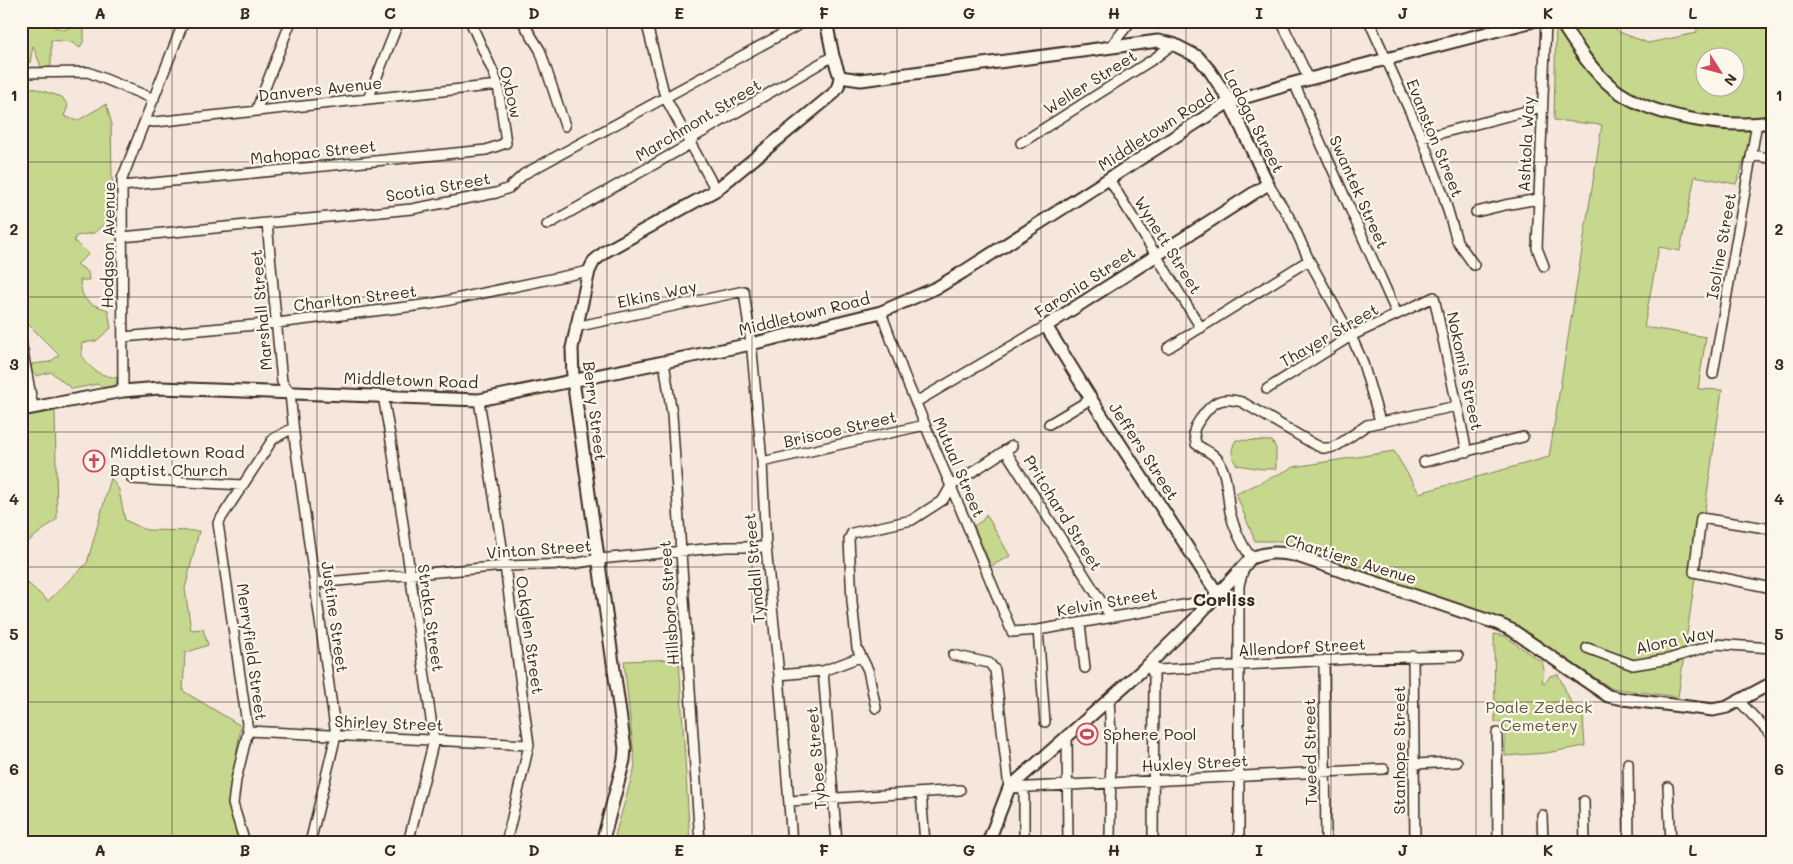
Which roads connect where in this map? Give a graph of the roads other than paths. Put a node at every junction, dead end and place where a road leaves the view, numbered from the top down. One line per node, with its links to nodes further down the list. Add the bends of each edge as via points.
1 (184, 21): 25 (street, Hodgson Avenue)
2 (291, 21): 29 (street)
3 (399, 21): 26 (street)
4 (470, 21): 23 (street, Oxbow)
5 (522, 21): 33 (street, via 540,50)
6 (646, 21): 24 (street)
7 (806, 21): 24 (street, Scotia Street)
8 (826, 21): 17 (street)
9 (1131, 21): 16 (street)
10 (1282, 21): 21 (street)
11 (1369, 21): 18 (street, Evanston Street)
12 (1533, 21): 18 (street, Middletown Road)
13 (1546, 21): 28 (street, Ashtola Way)
14 (1560, 21): 32 (street, via 1589,65 1612,88 1650,109 1718,122)
15 (1173, 44): 16 (street, Ladoga Street, via 1158,41); 27 (street, Ladoga Street, via 1198,57 1210,70); 36 (street, Weller Street)
16 (1111, 46): 20 (street, Ladoga Street, via 861,80)
17 (834, 56): 20 (street); 37 (street, Marchmont Street, via 694,138)
18 (1386, 60): 21 (street, Middletown Road); 34 (street, Evanston Street)
19 (21, 73): 25 (street, via 88,72)
20 (840, 77): 43 (street, Berry Street, via 833,94)
21 (1309, 79): 22 (street, Middletown Road)
22 (1294, 83): 27 (street, Middletown Road); 57 (street, Swantek Street)
23 (498, 85): 26 (street, Danvers Avenue); 35 (street, Oxbow)
24 (665, 97): 37 (street); 46 (street, Scotia Street, via 524,174 509,188 496,193 412,209)
25 (154, 99): 30 (street, Hodgson Avenue)
26 (368, 99): 29 (street, Danvers Avenue)
27 (1229, 102): 40 (street, Middletown Road); 41 (street, Ladoga Street)
28 (1542, 107): 34 (street); 44 (street, Ashtola Way)
29 (256, 111): 30 (street, Danvers Avenue)
30 (145, 121): 42 (street, Hodgson Avenue)
31 (1772, 122): 32 (street)
32 (1758, 123): 38 (street, Isoline Street)
33 (566, 126)
34 (1422, 138): 51 (street, Evanston Street, via 1457,241)
35 (506, 143): 42 (street, Mahopac Street, via 486,150)
36 (1021, 143)
37 (690, 144): 43 (street); 47 (street, Marchmont Street)
38 (1753, 155): 39 (street); 68 (street, Isoline Street)
39 (1772, 159)
40 (1109, 180): 49 (street, Wynett Street); 56 (street, Middletown Road, via 938,287)
41 (1268, 184): 49 (street, Faronia Street); 50 (street, Ladoga Street, via 1291,220)
42 (122, 186): 48 (street, Hodgson Avenue)
43 (716, 190): 53 (street, Berry Street, via 606,251 594,261)
44 (1538, 199): 45 (street); 52 (street, Ashtola Way, via 1537,248)
45 (1476, 212)
46 (267, 223): 48 (street, Scotia Street); 58 (street, Marshall Street)
47 (548, 225)
48 (122, 237): 63 (street, Hodgson Avenue)
49 (1157, 255): 59 (street, Faronia Street); 61 (street, Wynett Street)
50 (1309, 260): 61 (street); 62 (street, Ladoga Street)
51 (1474, 265)
52 (1544, 266)
53 (589, 271): 58 (street, Charlton Street, via 431,304); 60 (street, Berry Street)
54 (744, 292): 60 (street, Elkins Way); 65 (street, Tyndall Street)
55 (1434, 297): 57 (street, Thayer Street); 77 (street, Nokomis Street)
56 (881, 312): 65 (street, Middletown Road); 76 (street, Mutual Street)
57 (1396, 314): 62 (street, Thayer Street)
58 (277, 323): 63 (street, Charlton Street); 72 (street, Marshall Street, via 282,382)
59 (1046, 326): 74 (street, Jeffers Street); 76 (street, Faronia Street)
60 (576, 327): 69 (street, Berry Street, via 572,348)
61 (1201, 328): 66 (street)
62 (1351, 336): 70 (street, Thayer Street); 79 (street, Ladoga Street, via 1362,360)
63 (123, 337): 71 (street, Hodgson Avenue)
64 (21, 341): 78 (street)
65 (751, 344): 67 (street, Middletown Road); 85 (street, Tyndall Street)
66 (1168, 348)
67 (664, 362): 69 (street, Middletown Road); 92 (street, Hillsboro Street, via 672,414)
68 (1714, 374)
69 (573, 380): 75 (street, Middletown Road); 94 (street, Berry Street)
70 (1267, 389)
71 (123, 391): 72 (street, Middletown Road, via 160,388); 78 (street, Middletown Road)
72 (290, 393): 73 (street, Middletown Road); 82 (street, Justine Street)
73 (383, 396): 75 (street, Middletown Road); 96 (street, Straka Street)
74 (1091, 399): 80 (street); 99 (street, Jeffers Street)
75 (479, 400): 95 (street, Oakglen Street)
76 (916, 402): 81 (street, Mutual Street)
77 (1458, 406): 79 (street); 84 (street, Nokomis Street)
78 (27, 408)
79 (1380, 421): 93 (street, via 1367,425 1338,445 1322,448 1242,402 1231,399 1210,406 1194,431 1196,444 1220,462 1230,513 1239,539)
80 (1049, 424)
81 (925, 425): 85 (street, Briscoe Street); 89 (street, Mutual Street)
82 (293, 428): 88 (street, via 273,439); 97 (street, Justine Street)
83 (1523, 437): 84 (street)
84 (1467, 452): 86 (street)
85 (762, 462): 91 (street, Tyndall Street)
86 (1424, 462)
87 (132, 480): 88 (street)
88 (243, 485): 122 (street, Merryfield Street, via 218,523)
89 (951, 486): 101 (street, Pritchard Street, via 1008,448); 104 (street, Mutual Street); 110 (street, via 943,500 912,520 852,533 849,545 852,602)
90 (1772, 529): 98 (street, via 1701,518 1694,572)
91 (766, 547): 92 (street, Vinton Street); 116 (street, Tyndall Street)
92 (680, 551): 94 (street, Vinton Street); 152 (street, Hillsboro Street)
93 (1251, 558): 99 (street); 113 (street, via 1239,585); 119 (street, Chartiers Avenue, via 1274,552 1294,555 1496,623 1512,630 1608,696 1713,710)
94 (599, 559): 95 (street, Vinton Street, via 573,564); 151 (street, Berry Street, via 624,748 624,760)
95 (506, 566): 96 (street, Vinton Street); 128 (street, Oakglen Street)
96 (410, 574): 97 (street, Vinton Street); 127 (street, Straka Street)
97 (315, 583): 124 (street, Justine Street)
98 (1772, 588)
99 (1217, 593): 100 (street)
100 (1208, 605): 101 (street, Kelvin Street, via 1195,603); 112 (street)
101 (1111, 617): 102 (street, Kelvin Street)
102 (1080, 622): 103 (street, Kelvin Street); 114 (street)
103 (1038, 630): 104 (street, Kelvin Street); 121 (street)
104 (1012, 632)
105 (1586, 648): 106 (street, Alora Way, via 1633,665 1669,660 1715,644)
106 (1772, 648)
107 (953, 655): 140 (street, via 989,663 995,670)
108 (1413, 656): 109 (street, Allendorf Street); 111 (street, Allendorf Street); 131 (street, Stanhope Street)
109 (1458, 656)
110 (860, 657): 115 (street); 120 (street, via 868,670)
111 (1324, 661): 113 (street, Allendorf Street); 133 (street, Tweed Street)
112 (1149, 664): 113 (street, Allendorf Street, via 1158,670); 118 (street); 135 (street, via 1154,676)
113 (1239, 665): 134 (street)
114 (1085, 668)
115 (824, 671): 116 (street); 143 (street, Tybee Street)
116 (779, 675): 144 (street, Tyndall Street)
117 (1772, 683): 119 (street, Chartiers Avenue)
118 (1109, 699): 125 (street); 136 (street)
119 (1740, 702): 126 (street)
120 (876, 708)
121 (1045, 722)
122 (248, 731): 124 (street, Shirley Street); 147 (street, Merryfield Street, via 233,804)
123 (1497, 733): 164 (street)
124 (336, 735): 127 (street, Shirley Street); 148 (street, Justine Street)
125 (1067, 735): 137 (street); 140 (street)
126 (1772, 736)
127 (434, 740): 128 (street, Shirley Street); 149 (street, Straka Street)
128 (529, 745): 150 (street, Oakglen Street)
129 (1457, 762): 131 (street)
130 (1628, 763): 167 (street)
131 (1414, 764): 163 (street, Stanhope Street)
132 (1384, 769): 133 (street, Huxley Street)
133 (1326, 771): 134 (street, Huxley Street); 162 (street, Tweed Street)
134 (1239, 775): 135 (street, Huxley Street); 161 (street)
135 (1153, 780): 136 (street, Huxley Street); 160 (street)
136 (1111, 782): 137 (street, Huxley Street); 159 (street)
137 (1067, 785): 138 (street, Huxley Street); 158 (street)
138 (1024, 787): 140 (street, Huxley Street); 157 (street)
139 (1668, 787): 168 (street)
140 (1009, 788): 156 (street)
141 (960, 790): 142 (street)
142 (921, 793): 143 (street); 155 (street)
143 (835, 797): 144 (street); 154 (street, Tybee Street)
144 (790, 800): 153 (street, Tyndall Street)
145 (1584, 801): 166 (street)
146 (1542, 816): 165 (street)
147 (245, 843)
148 (310, 843)
149 (408, 843)
150 (506, 843)
151 (602, 843)
152 (700, 843)
153 (792, 843)
154 (837, 843)
155 (925, 843)
156 (988, 843)
157 (1024, 843)
158 (1068, 843)
159 (1110, 843)
160 (1154, 843)
161 (1239, 843)
162 (1326, 843)
163 (1415, 843)
164 (1498, 843)
165 (1543, 843)
166 (1585, 843)
167 (1629, 843)
168 (1671, 843)

